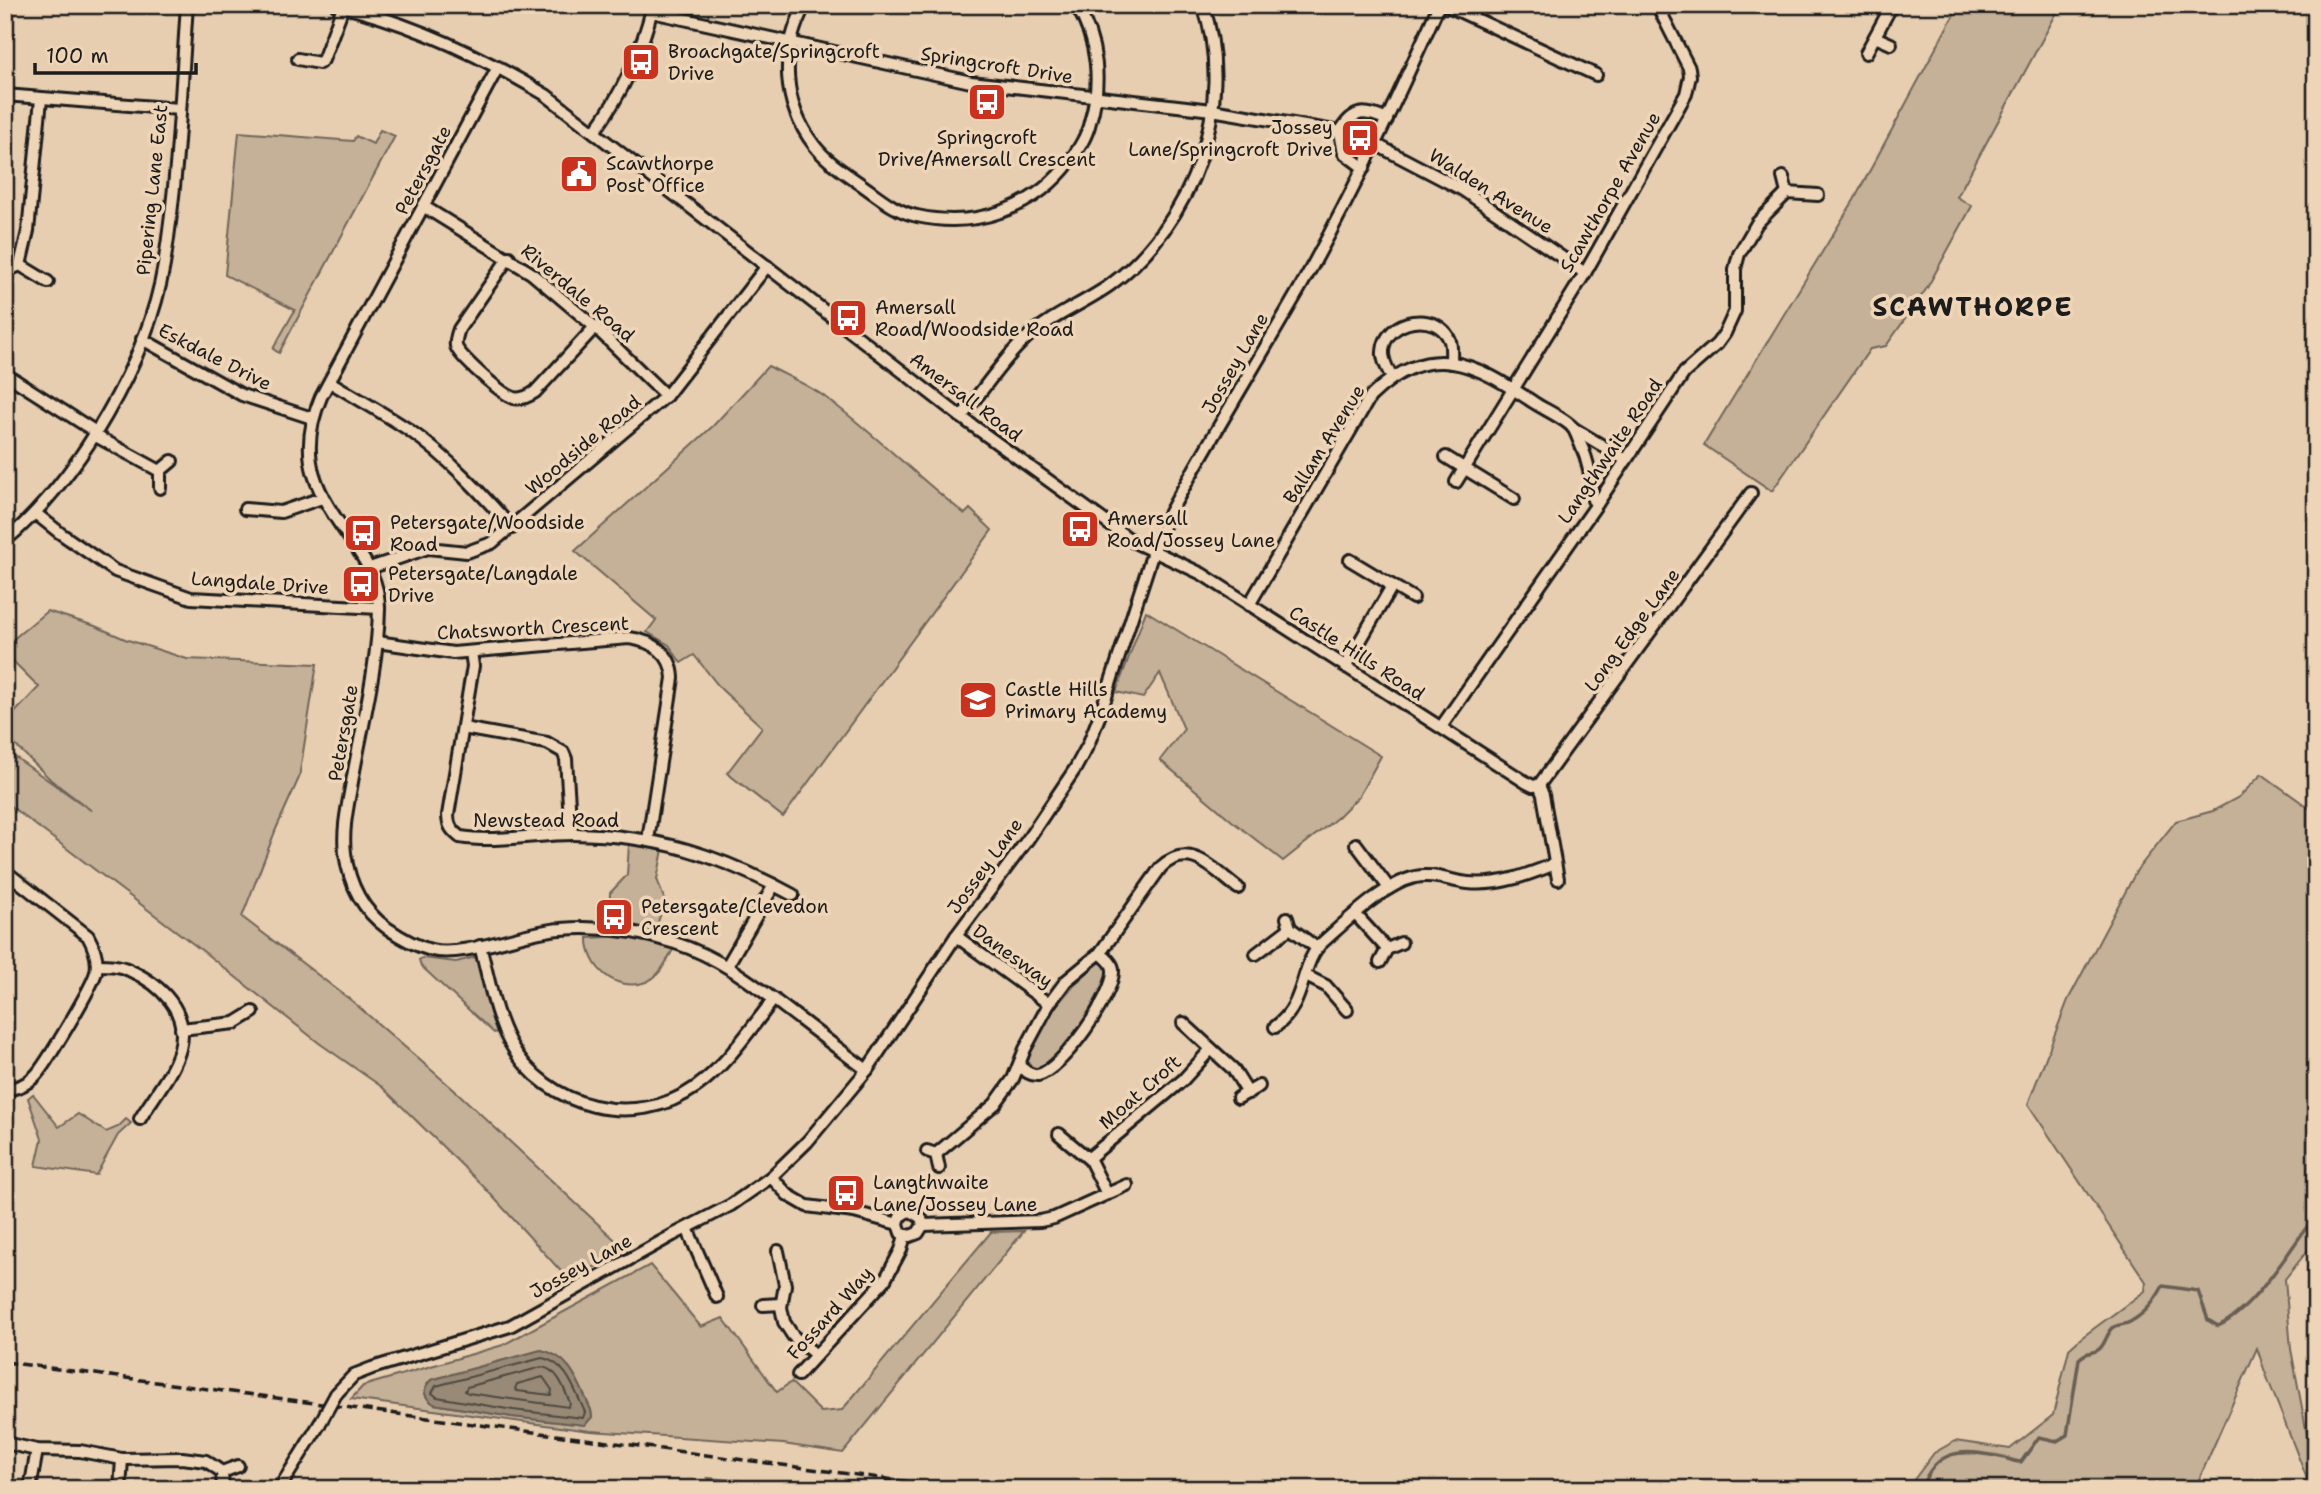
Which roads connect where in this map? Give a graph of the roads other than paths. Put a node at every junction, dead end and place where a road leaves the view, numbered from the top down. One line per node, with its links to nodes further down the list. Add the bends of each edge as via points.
1 (187, 5): 22 (street, Pipering Lane East)
2 (805, 5): 13 (street)
3 (1076, 5): 20 (street, via 1094,50)
4 (1219, 5): 10 (street)
5 (1439, 5): 24 (street, Jossey Lane)
6 (1446, 5): 18 (street)
7 (1657, 5): 37 (street, Scawthorpe Avenue, via 1689,68 1689,85)
8 (1892, 5): 12 (street)
9 (340, 6): 16 (street, via 323,60); 17 (street, Amersall Road, via 438,38)
10 (1204, 7): 23 (street, via 1214,71)
11 (652, 9): 13 (street, Springcroft Drive); 25 (street, via 629,74)
12 (1875, 37): 14 (street); 15 (street)
13 (790, 42): 20 (street, Springcroft Drive, via 971,82); 20 (street, via 787,67 793,107 814,146 882,200 916,216 976,219 1033,198 1059,175 1082,144)
14 (1891, 44)
15 (1866, 53)
16 (298, 59)
17 (498, 67): 25 (street, Amersall Road, via 546,95); 32 (street, Petersgate)
18 (1596, 75)
19 (5, 95): 21 (street)
20 (1096, 97): 23 (street, Springcroft Drive)
21 (41, 99): 22 (street); 34 (street, via 28,231)
22 (179, 109): 40 (street, Pipering Lane East, via 164,265)
23 (1212, 110): 26 (street, Springcroft Drive); 47 (street, via 1193,182 1147,253 1111,285 1021,343)
24 (1387, 120): 26 (street, via 1360,113); 27 (street, Jossey Lane)
25 (594, 132): 35 (street, Amersall Road)
26 (1340, 132): 28 (street, via 1345,153)
27 (1375, 144): 28 (street, Jossey Lane); 37 (street, Walden Avenue, via 1463,190)
28 (1364, 168): 66 (street, Jossey Lane, via 1186,482)
29 (1783, 177): 30 (street)
30 (1787, 193): 31 (street); 52 (street, Langthwaite Road, via 1756,223 1739,254 1734,311 1725,333 1684,373)
31 (1818, 195)
32 (423, 206): 33 (street, Riverdale Road); 44 (street, Petersgate)
33 (509, 257): 39 (street, Riverdale Road); 39 (street, via 456,338 462,357 507,395 520,398 535,392)
34 (20, 265): 36 (street); 38 (street)
35 (767, 267): 46 (street, Woodside Road); 47 (street, Amersall Road)
36 (9, 270)
37 (1585, 273): 45 (street, Scawthorpe Avenue)
38 (48, 282)
39 (595, 327): 46 (street, Riverdale Road)
40 (142, 339): 48 (street, Eskdale Drive, via 242,395); 50 (street, Pipering Lane East)
41 (1451, 363): 43 (street, Ballam Avenue, via 1419,366); 43 (street, Ballam Avenue, via 1450,342 1442,330 1413,321 1385,341 1383,356); 45 (street, Ballam Avenue, via 1471,366)
42 (10, 377): 50 (street)
43 (1392, 378): 71 (street, Ballam Avenue, via 1370,397)
44 (330, 382): 48 (street, Petersgate); 64 (street, via 430,446)
45 (1513, 388): 49 (street, Ballam Avenue); 54 (street, Scawthorpe Avenue)
46 (666, 396): 64 (street, Woodside Road)
47 (961, 417): 66 (street, Amersall Road)
48 (312, 418): 59 (street, Petersgate, via 310,455)
49 (1573, 428): 52 (street, Ballam Avenue); 61 (street, via 1591,469)
50 (95, 433): 55 (street); 63 (street, Pipering Lane East)
51 (1446, 457): 54 (street)
52 (1626, 460): 61 (street, Langthwaite Road)
53 (172, 461): 55 (street)
54 (1464, 468): 56 (street, Scawthorpe Avenue); 60 (street)
55 (160, 471): 57 (street)
56 (1455, 482)
57 (160, 488)
58 (1751, 493): 78 (street, Long Edge Lane)
59 (322, 498): 62 (street, via 281,512); 68 (street, Petersgate)
60 (1514, 499)
61 (1597, 504): 76 (street, Langthwaite Road)
62 (245, 509)
63 (35, 513): 65 (street, Pipering Lane East); 72 (street, Langdale Drive, via 115,571 191,598)
64 (512, 528): 68 (street, Woodside Road, via 467,552 428,548)
65 (5, 541)
66 (1153, 552): 71 (street, Castle Hills Road, via 1202,574); 90 (street, Jossey Lane, via 1088,745 1028,839)
67 (1350, 560): 69 (street)
68 (370, 568): 72 (street, Petersgate)
69 (1392, 586): 70 (street); 75 (street)
70 (1413, 598)
71 (1249, 605): 75 (street, Castle Hills Road)
72 (379, 608): 73 (street, Petersgate)
73 (377, 642): 74 (street, Chatsworth Crescent); 92 (street, Petersgate, via 344,829 347,866 356,894 378,922 411,943 449,951)
74 (471, 652): 77 (street, Newstead Road); 80 (street, Chatsworth Crescent, via 629,638 643,640 667,657 673,678)
75 (1345, 667): 76 (street, Castle Hills Road)
76 (1441, 727): 78 (street, Castle Hills Road, via 1527,783)
77 (463, 729): 79 (street, via 547,744 563,752); 79 (street, Newstead Road, via 448,814 452,831 467,839)
78 (1539, 785): 82 (street)
79 (571, 834): 80 (street, Newstead Road)
80 (648, 840): 85 (street, Newstead Road, via 732,864)
81 (1356, 844): 87 (street)
82 (1556, 864): 84 (street); 87 (street, via 1490,883 1430,876)
83 (5, 871): 98 (street, via 88,936)
84 (1558, 878)
85 (774, 885): 88 (street, Newstead Road); 99 (street)
86 (1238, 888): 95 (street, Danesway, via 1202,860 1176,856 1161,867)
87 (1389, 888): 89 (street)
88 (793, 895)
89 (1356, 915): 93 (street); 94 (street)
90 (956, 936): 102 (street, Danesway); 110 (street, Jossey Lane)
91 (1401, 943): 94 (street)
92 (480, 946): 99 (street, Petersgate, via 561,929 617,930 675,943); 101 (street, via 502,1026 518,1056 551,1087 591,1107 649,1107 694,1088 716,1070)
93 (1317, 948): 96 (street, via 1289,923); 100 (street)
94 (1387, 949): 97 (street)
95 (1100, 953): 102 (street, Danesway, via 1066,981); 109 (street, via 1113,972 1100,1006 1076,1044 1039,1074)
96 (1256, 954)
97 (1380, 961)
98 (97, 965): 107 (street, via 130,970 161,990 177,1011); 112 (street, via 93,983 40,1071 23,1085)
99 (727, 967): 101 (street, Petersgate)
100 (1306, 975): 103 (street, via 1326,986); 106 (street, via 1293,1011)
101 (774, 999): 110 (street, Petersgate)
102 (1049, 1004): 109 (street, Danesway)
103 (1347, 1010)
104 (253, 1013): 107 (street, via 235,1024)
105 (1183, 1023): 108 (street)
106 (1275, 1027)
107 (181, 1029): 113 (street, via 175,1062)
108 (1211, 1049): 111 (street, via 1233,1069 1243,1095); 115 (street, Moat Croft, via 1183,1080)
109 (1019, 1066): 116 (street, Danesway, via 995,1104 931,1153)
110 (867, 1070): 117 (street, Jossey Lane)
111 (1259, 1086)
112 (5, 1088)
113 (140, 1119)
114 (1059, 1134): 115 (street)
115 (1089, 1158): 119 (street)
116 (939, 1168)
117 (771, 1177): 120 (street, via 807,1206); 122 (street, Jossey Lane)
118 (1127, 1185): 119 (street)
119 (1107, 1194): 121 (street, via 1040,1221)
120 (898, 1224): 121 (street, via 900,1217 911,1211); 123 (street)
121 (923, 1225): 123 (street, via 915,1235)
122 (687, 1228): 125 (street); 138 (street, Jossey Lane, bridge, via 510,1326 354,1376 336,1394)
123 (905, 1235): 128 (street, Fossard Way, via 885,1280)
124 (778, 1251): 126 (street, via 785,1286)
125 (717, 1297)
126 (781, 1304): 127 (street); 128 (street, via 788,1329)
127 (763, 1305)
128 (816, 1355): 129 (street, Fossard Way)
129 (798, 1375)
130 (5, 1443): 131 (street)
131 (37, 1450): 132 (street, via 80,1451); 135 (street)
132 (122, 1459): 134 (street, via 206,1461); 136 (street)
133 (238, 1466): 134 (street)
134 (222, 1472): 137 (street)
135 (30, 1489)
136 (120, 1489)
137 (223, 1489)
138 (279, 1489)

